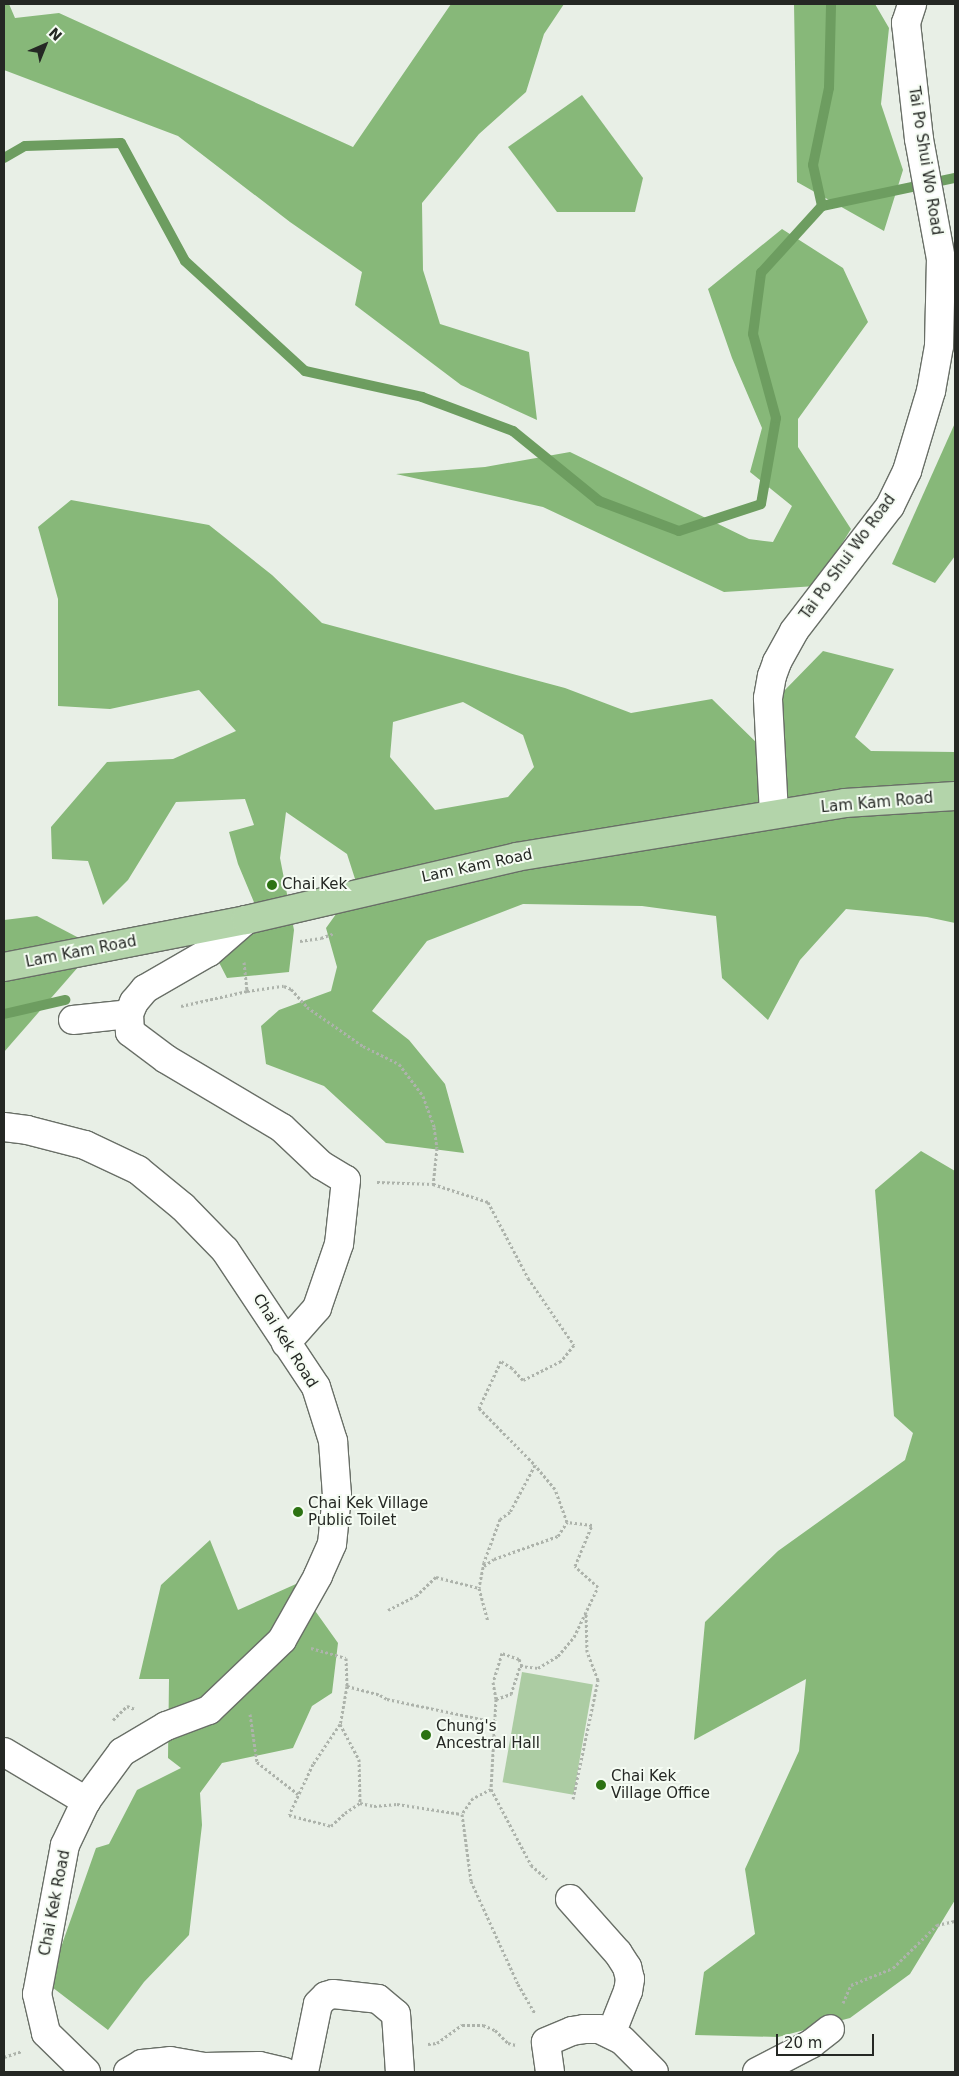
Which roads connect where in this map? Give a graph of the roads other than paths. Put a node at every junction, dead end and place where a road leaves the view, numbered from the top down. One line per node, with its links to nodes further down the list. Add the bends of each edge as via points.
1 (912, 4): 3 (street, Tai Po Shui Wo Road, via 906,23 919,139 941,259 939,346 931,391 907,471 890,506 794,631 772,676 768,698)
2 (955, 796): 3 (main road, Lam Kam Road, via 845,803)
3 (774, 814): 4 (main road, Lam Kam Road, via 516,857)
4 (246, 920): 5 (main road, Lam Kam Road); 6 (street, via 209,952 145,989)
5 (4, 967)
6 (129, 1014): 7 (street); 9 (street, via 130,1032 166,1059 282,1128 321,1165 346,1180 338,1244 316,1308)
7 (73, 1020)
8 (4, 1127): 9 (street, Chai Kek Road, via 84,1145 138,1170 183,1207 225,1250)
9 (286, 1343): 11 (street, Chai Kek Road, via 316,1387 333,1441 337,1495 332,1544 282,1640 209,1710 166,1726 122,1752)
10 (4, 1752): 11 (street)
11 (86, 1801): 16 (street, Chai Kek Road, via 65,1845 37,1994 46,2033)
12 (570, 1899): 14 (street, via 627,1967 628,1991)
13 (830, 2029): 22 (street, via 811,2044)
14 (611, 2034): 20 (street, via 584,2029 546,2042); 21 (street, via 622,2040)
15 (400, 2060): 19 (street, via 396,2014 378,1999 334,1994 321,1999 314,2013)
16 (86, 2072)
17 (128, 2072): 18 (street, via 142,2064 170,2061 204,2067 259,2066)
18 (284, 2072)
19 (304, 2072)
20 (550, 2072)
21 (654, 2072)
22 (757, 2072)

